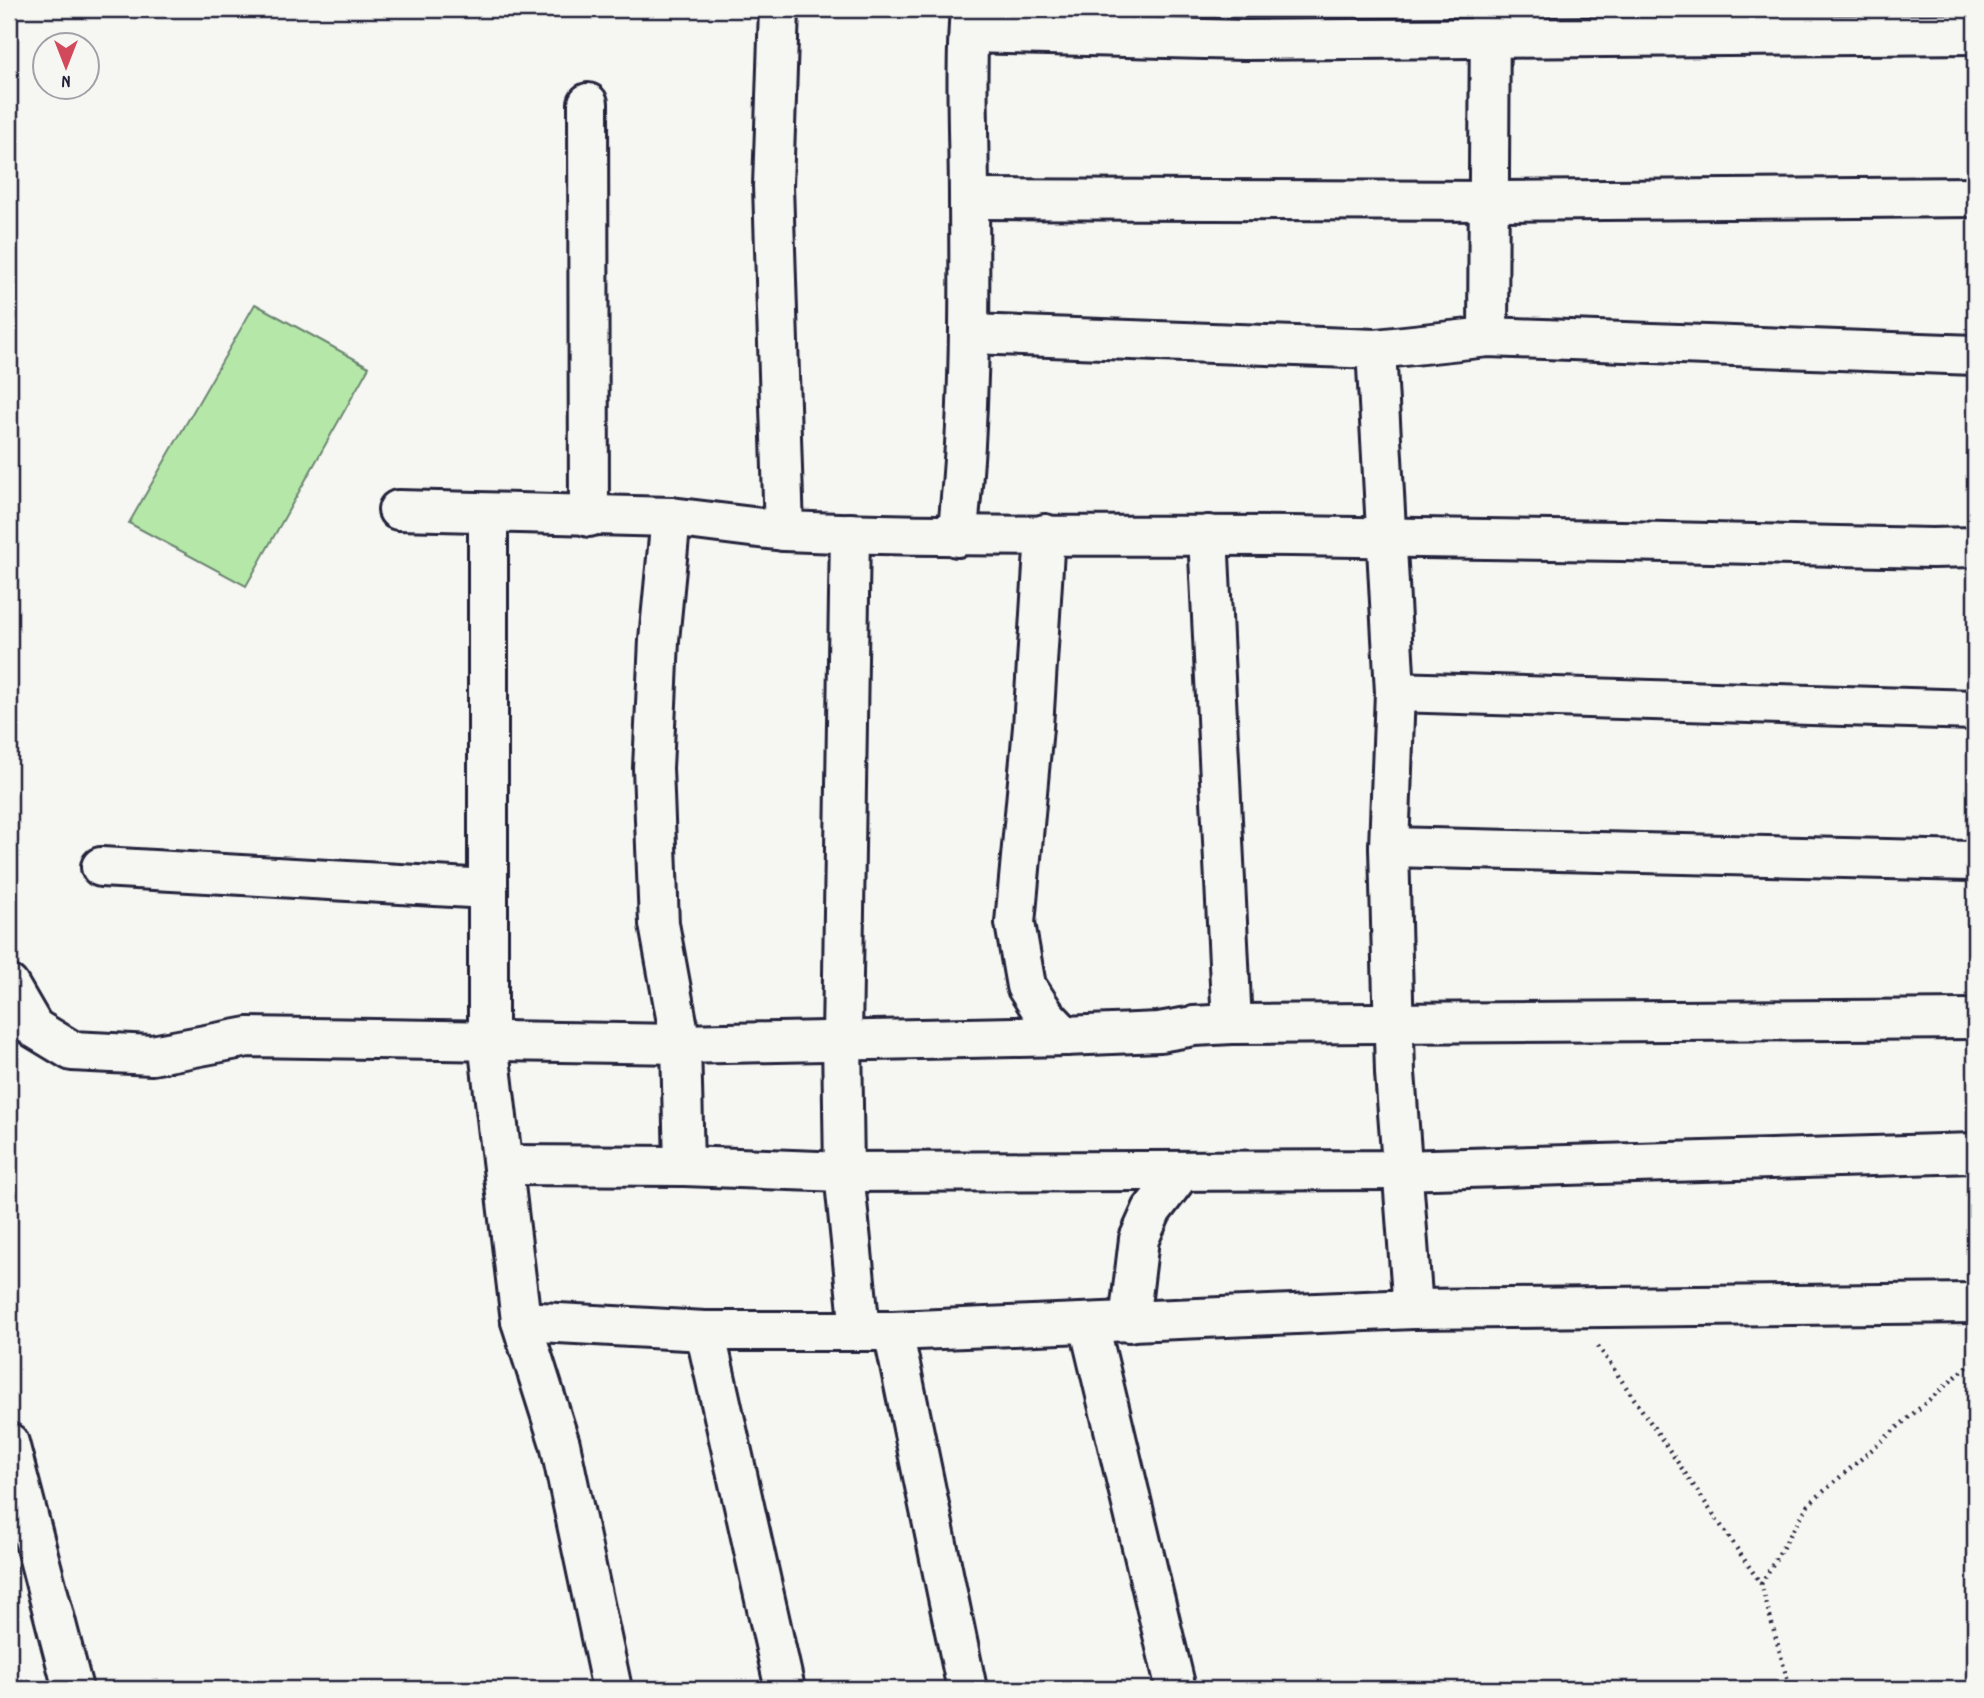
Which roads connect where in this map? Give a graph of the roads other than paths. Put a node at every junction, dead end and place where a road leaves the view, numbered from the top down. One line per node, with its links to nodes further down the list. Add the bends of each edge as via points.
1 (779, 9): 17 (street, via 773,186)
2 (969, 21): 3 (street, via 1244,40); 7 (street)
3 (1490, 23): 4 (street); 8 (street)
4 (1975, 34)
5 (588, 103): 15 (street)
6 (1975, 197): 8 (street)
7 (969, 199): 8 (street); 9 (street)
8 (1488, 201): 10 (street)
9 (968, 334): 11 (street); 21 (street, via 965,469)
10 (1488, 337): 11 (street); 12 (street)
11 (1376, 349): 22 (street)
12 (1975, 355)
13 (398, 510): 14 (street)
14 (488, 515): 15 (street); 29 (street)
15 (589, 517): 16 (street)
16 (671, 517): 17 (street); 37 (street, via 653,768 659,924)
17 (784, 531): 18 (street)
18 (850, 534): 21 (street); 35 (street)
19 (1045, 534): 20 (street); 21 (street); 34 (street, via 1015,923 1026,986)
20 (1208, 536): 22 (street); 33 (street)
21 (957, 537)
22 (1384, 537): 23 (street); 24 (street)
23 (1975, 547)
24 (1395, 692): 25 (street); 26 (street)
25 (1975, 710)
26 (1389, 847): 27 (street); 32 (street)
27 (1971, 861)
28 (102, 867): 29 (street)
29 (488, 889): 36 (street)
30 (9, 985): 36 (street, via 34,1028 72,1051 152,1055 248,1037)
31 (1975, 1019): 32 (street)
32 (1393, 1021): 33 (street); 41 (street)
33 (1233, 1024): 34 (street)
34 (1065, 1036): 35 (street)
35 (842, 1038): 37 (street); 43 (street)
36 (488, 1041): 37 (street); 39 (street)
37 (681, 1044): 40 (street)
38 (1975, 1153): 41 (street)
39 (503, 1165): 40 (street); 46 (street)
40 (684, 1166): 43 (street)
41 (1400, 1170): 42 (street); 45 (street)
42 (1182, 1171): 43 (street); 47 (street, via 1152,1210 1139,1239)
43 (844, 1172): 50 (street)
44 (1975, 1303): 45 (street)
45 (1413, 1308): 47 (street)
46 (521, 1321): 49 (street); 53 (street, via 560,1444)
47 (1129, 1322): 48 (street)
48 (1089, 1324): 50 (street); 56 (street)
49 (705, 1331): 50 (street); 54 (street)
50 (876, 1331): 55 (street)
51 (9, 1443): 52 (street)
52 (73, 1689)
53 (612, 1689)
54 (785, 1689)
55 (967, 1689)
56 (1177, 1689)

